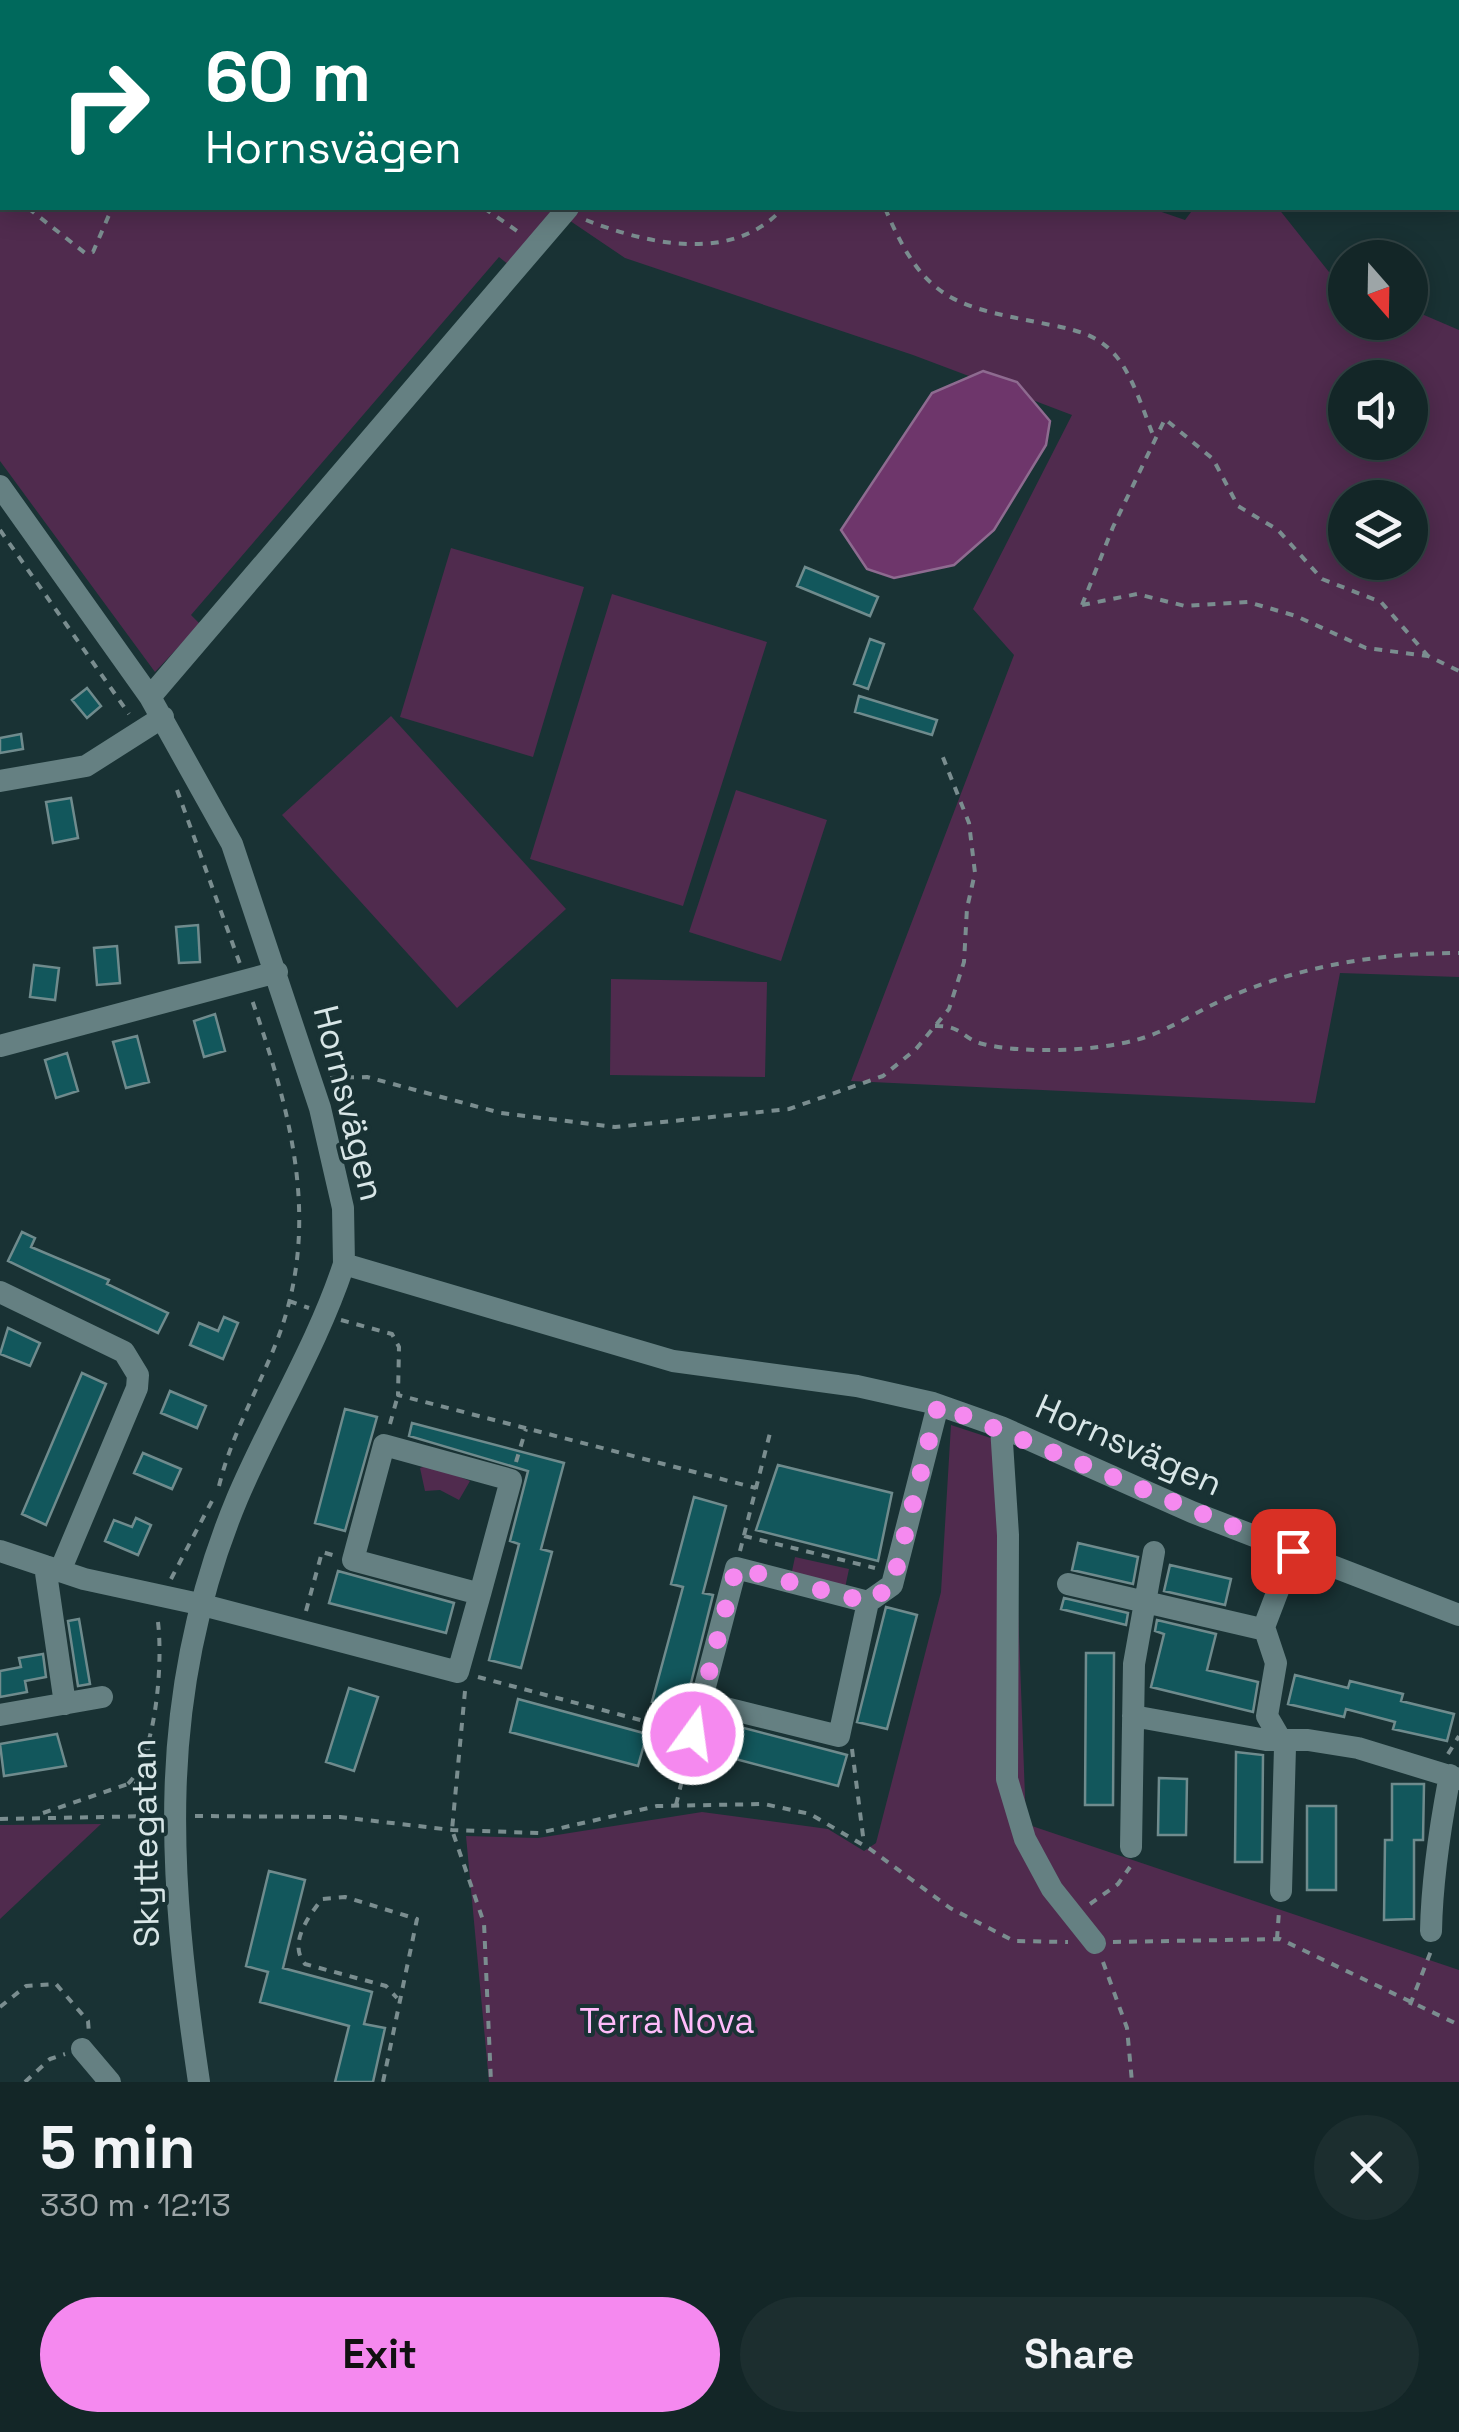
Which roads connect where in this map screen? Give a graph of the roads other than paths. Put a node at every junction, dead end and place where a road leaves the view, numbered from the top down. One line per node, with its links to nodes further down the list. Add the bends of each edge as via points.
1 (565, 210): 3 (street)
2 (0, 486): 3 (street, Hornsvägen)
3 (157, 707): 4 (street, via 141,731 86,766); 5 (street, Hornsvägen, via 232,844)
4 (0, 781)
5 (278, 972): 6 (street); 7 (street, Hornsvägen, via 343,1208)
6 (0, 1046)
7 (344, 1264): 9 (street, Hornsvägen, via 673,1361 857,1386); 19 (street, Skyttegatan, via 327,1314 237,1500)
8 (0, 1292): 14 (street, via 124,1352 138,1375)
9 (938, 1405): 10 (street, Hornsvägen); 18 (street, via 892,1586)
10 (1001, 1428): 12 (street, Hornsvägen); 31 (street, via 1008,1535 1007,1780 1052,1889)
11 (0, 1551): 14 (street)
12 (1293, 1551): 20 (street, Hornsvägen); 21 (street)
13 (1154, 1552): 17 (street)
14 (52, 1569): 19 (street); 23 (street)
15 (1068, 1584): 17 (street)
16 (480, 1594): 16 (street, via 511,1480 384,1446 353,1560); 19 (street, via 458,1672)
17 (1142, 1599): 21 (street); 25 (street)
18 (868, 1602): 18 (street, via 839,1736 701,1702 736,1568)
19 (199, 1604): 34 (street, Skyttegatan, via 169,1808)
20 (1459, 1614)
21 (1264, 1626): 26 (street, via 1276,1663 1267,1716)
22 (102, 1697): 23 (street)
23 (65, 1704): 24 (street)
24 (0, 1715)
25 (1132, 1716): 26 (street); 28 (street)
26 (1282, 1742): 27 (street, via 1358,1748); 29 (street)
27 (1454, 1777): 30 (street, via 1442,1804)
28 (1131, 1847)
29 (1280, 1891)
30 (1431, 1931)
31 (1095, 1942)
32 (82, 2049): 33 (street)
33 (110, 2082)
34 (199, 2082)

